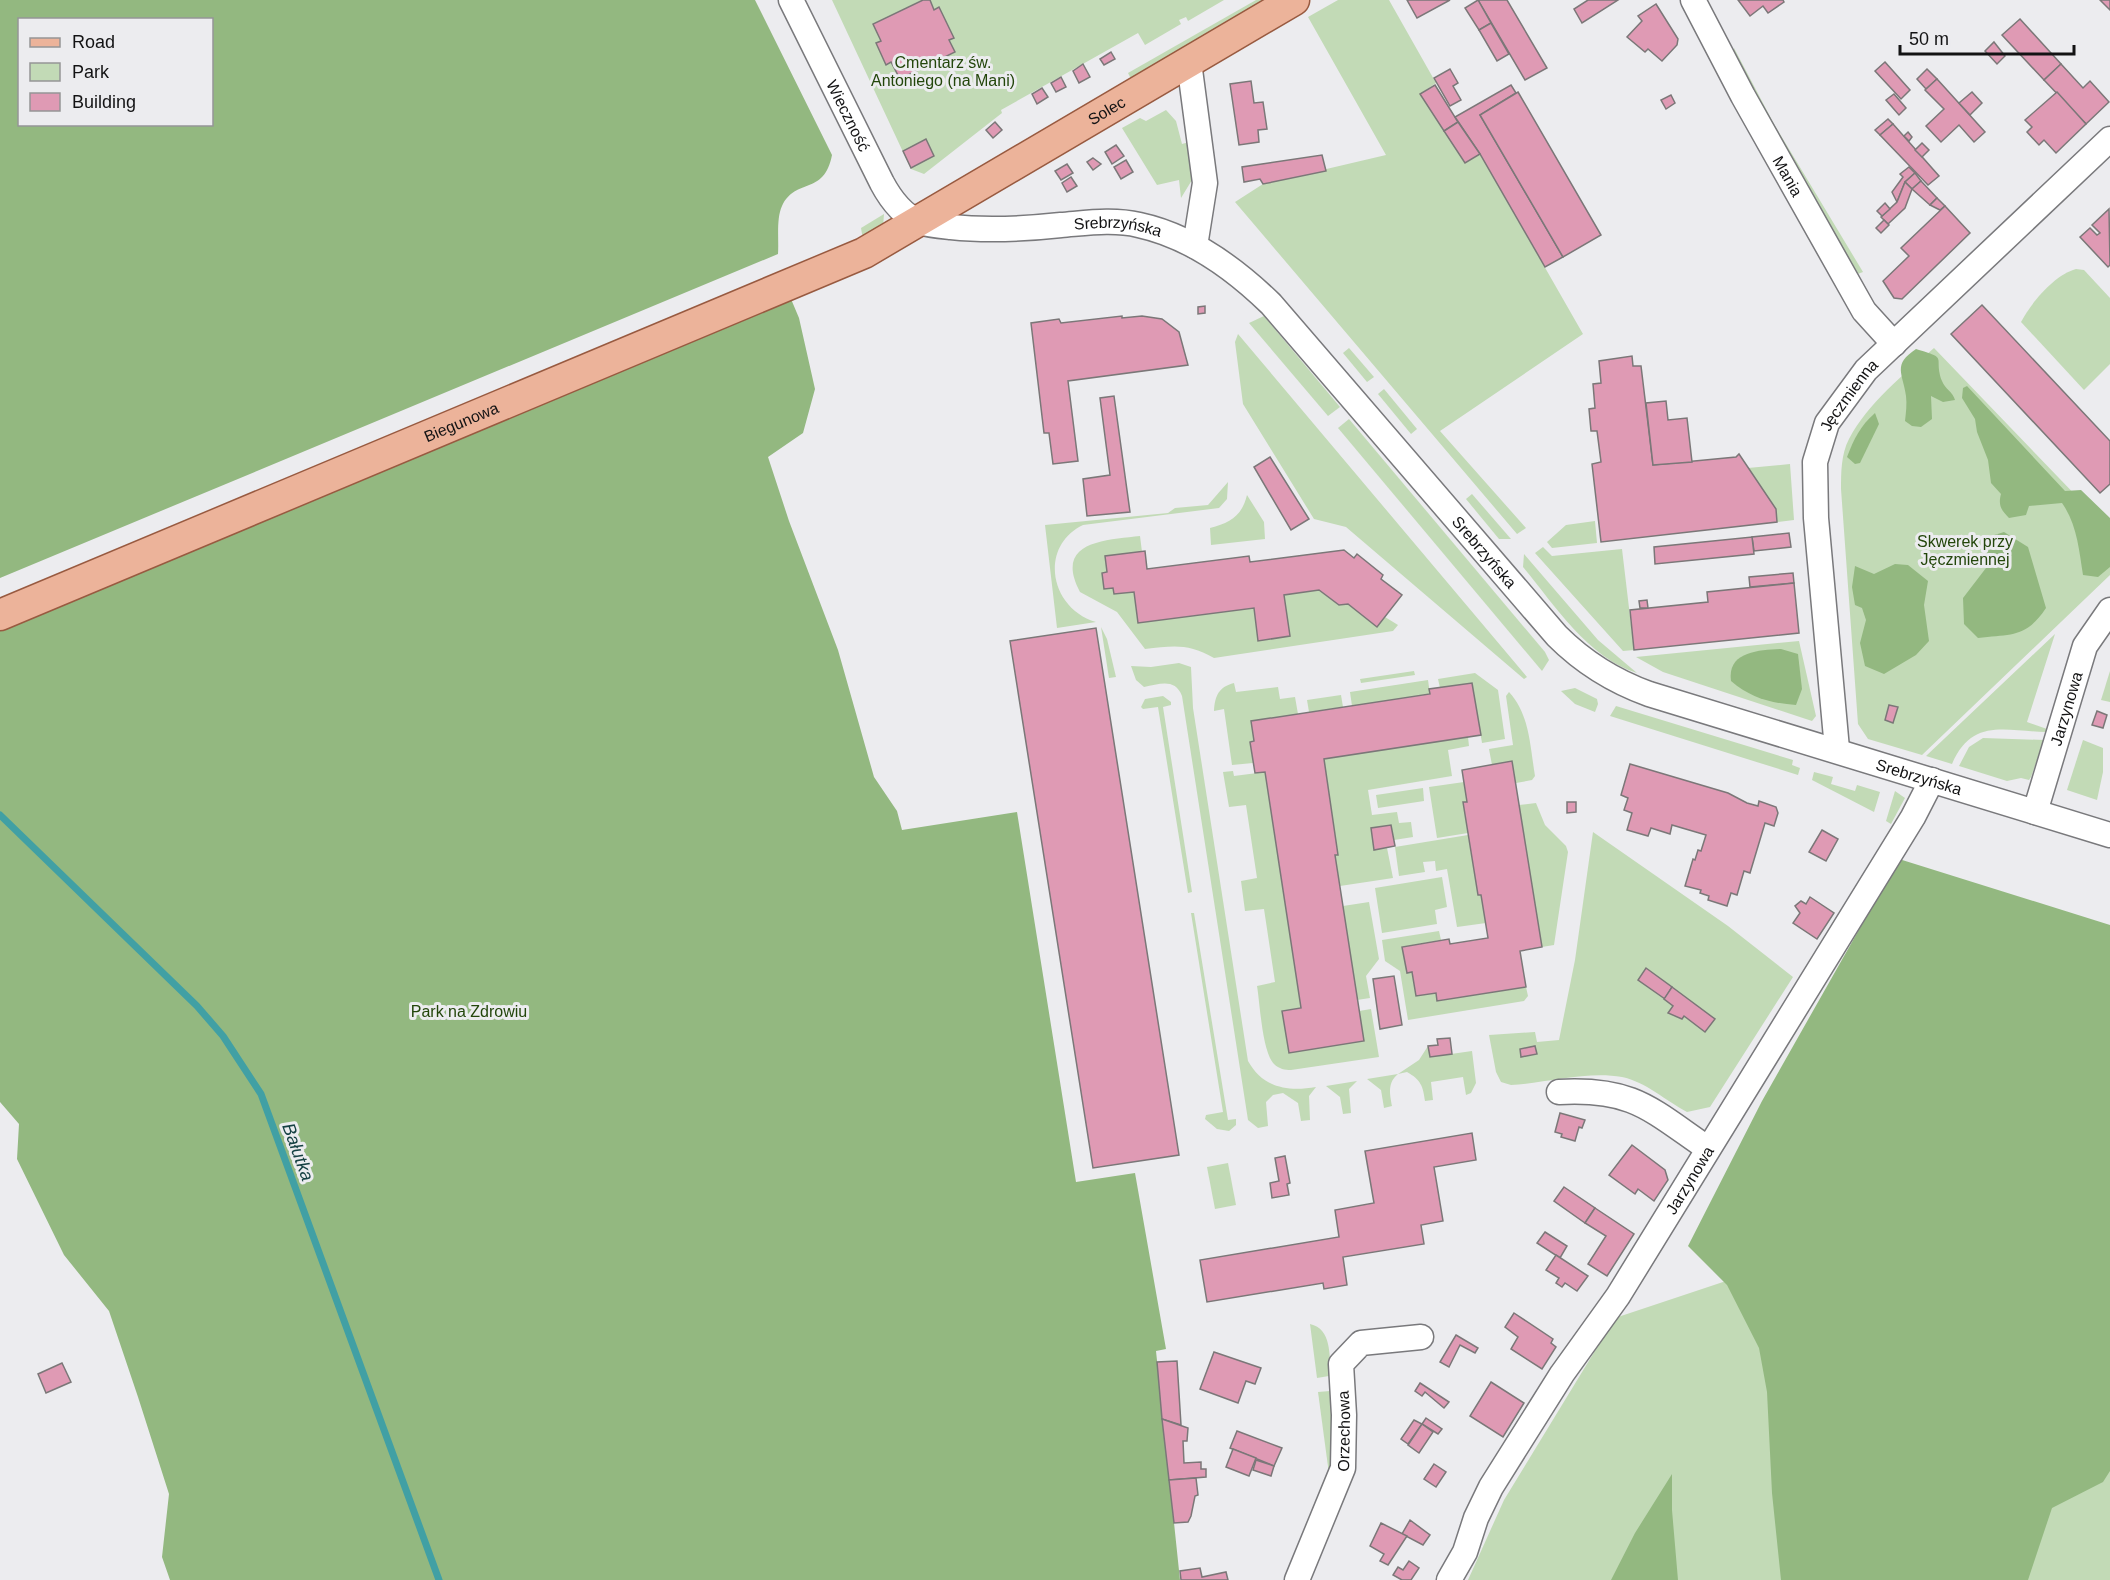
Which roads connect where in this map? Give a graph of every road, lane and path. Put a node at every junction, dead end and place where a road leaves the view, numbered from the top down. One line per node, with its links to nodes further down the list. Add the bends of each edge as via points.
1 (791, 0): 6 (street, Wieczność, via 887,193)
2 (1294, 0): 4 (main road, Solec)
3 (1693, 0): 8 (street, Mania, via 1864,311)
4 (1189, 63): 6 (main road, Solec); 7 (street, via 1205,183)
5 (2110, 139): 8 (street, Jęczmienna)
6 (919, 222): 7 (street, Srebrzyńska, via 994,230 1125,222); 10 (main road, Biegunowa, via 836,265)
7 (1195, 246): 11 (street, Srebrzyńska, via 1239,275 1271,304 1579,657 1614,680 1649,694)
8 (1894, 344): 11 (street, Jęczmienna, via 1866,370 1840,403 1827,423 1815,462 1816,518)
9 (2110, 610): 13 (street, Jarzynowa, via 2085,646)
10 (0, 615)
11 (1837, 749): 12 (street, Srebrzyńska)
12 (1932, 780): 13 (street, Srebrzyńska); 16 (street, Jarzynowa, via 1913,817)
13 (2035, 812): 14 (street, Srebrzyńska)
14 (2110, 835)
15 (1559, 1092): 16 (street, via 1590,1090 1636,1100)
16 (1707, 1148): 19 (street, Jarzynowa, via 1618,1296 1562,1374 1491,1487 1465,1552)
17 (1421, 1337): 18 (street, Orzechowa, via 1361,1343 1341,1365 1343,1468)
18 (1297, 1580)
19 (1449, 1580)

